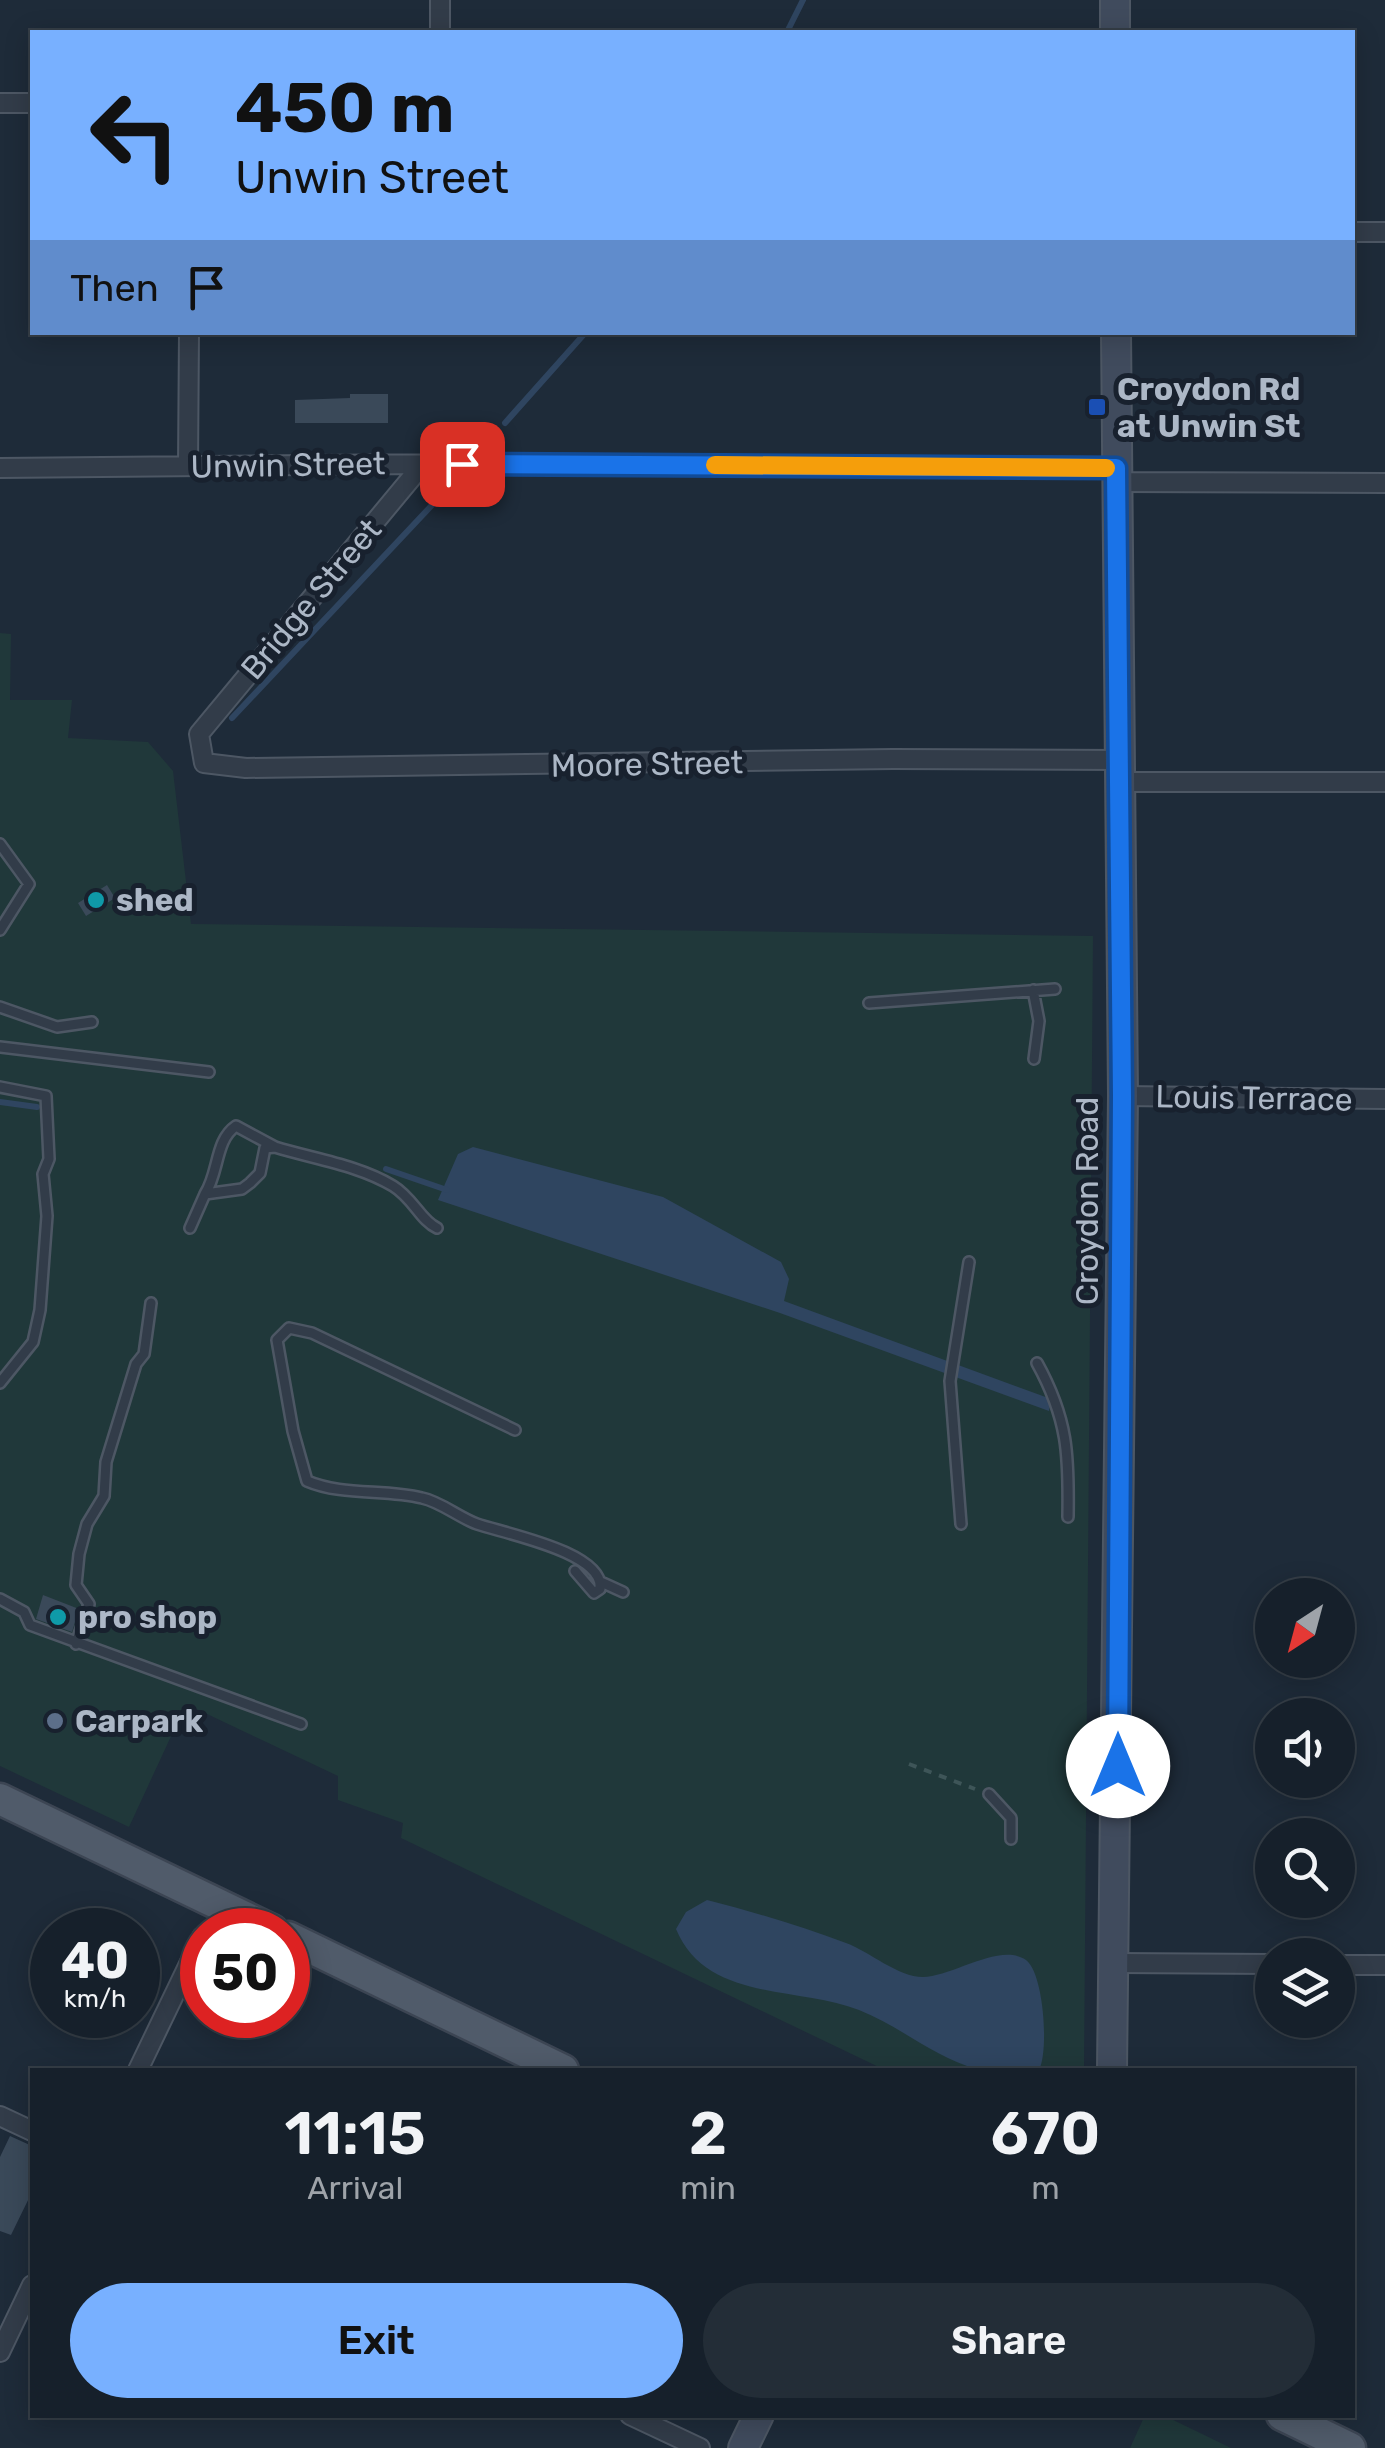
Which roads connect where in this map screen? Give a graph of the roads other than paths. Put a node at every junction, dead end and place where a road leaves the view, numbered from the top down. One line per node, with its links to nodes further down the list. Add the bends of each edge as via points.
1 (440, 0): 3 (street)
2 (1115, 0): 4 (main road)
3 (440, 30)
4 (1115, 30)
5 (0, 103): 6 (street)
6 (30, 103)
7 (1355, 232): 8 (street)
8 (1385, 232)
9 (189, 335): 12 (street)
10 (1116, 335): 14 (main road, Croydon Road)
11 (422, 464): 12 (street, Unwin Street); 14 (street, Unwin Street); 16 (street, Bridge Street)
12 (188, 466): 13 (street, Unwin Street)
13 (0, 468)
14 (1116, 475): 15 (street, Unwin Street); 17 (main road, Croydon Road)
15 (1385, 484)
16 (199, 734): 17 (street, Moore Street, via 204,762 246,768 893,758)
17 (1120, 771): 18 (street, Moore Street); 30 (main road, Croydon Road)
18 (1385, 782)
19 (0, 844): 20 (lane, via 29,884)
20 (0, 930)
21 (1055, 988): 22 (lane)
22 (1033, 990): 23 (lane); 27 (lane, via 1040,1021)
23 (869, 1002)
24 (0, 1007): 25 (lane, via 57,1027)
25 (92, 1022)
26 (0, 1048): 28 (lane)
27 (1034, 1059)
28 (210, 1072)
29 (0, 1087): 39 (lane, via 46,1096 49,1160 43,1174 40,1310 33,1342)
30 (1122, 1096): 31 (street, Louis Terrace); 54 (main road, Croydon Road)
31 (1385, 1099)
32 (274, 1147): 33 (lane, via 265,1148 260,1173 242,1189); 33 (lane, via 236,1126); 35 (lane, via 389,1183)
33 (205, 1194): 34 (lane)
34 (190, 1228)
35 (437, 1228)
36 (969, 1262): 42 (lane, via 950,1382)
37 (151, 1303): 47 (lane, via 144,1354 106,1462 104,1496 79,1554 76,1585 89,1604)
38 (1037, 1363): 41 (lane, via 1069,1441)
39 (0, 1384)
40 (515, 1430): 44 (lane, via 312,1333 289,1328 278,1340 308,1481 426,1498 482,1526 516,1532 572,1556)
41 (1068, 1518)
42 (961, 1524)
43 (575, 1571): 44 (lane, via 594,1593)
44 (601, 1582): 45 (lane)
45 (623, 1592)
46 (0, 1599): 47 (lane, via 24,1612 30,1625)
47 (76, 1644): 48 (lane)
48 (301, 1724)
49 (988, 1794): 51 (lane, via 1011,1818)
50 (0, 1798): 52 (main road)
51 (1011, 1840)
52 (196, 1908)
53 (310, 1949): 60 (main road)
54 (1116, 1964): 55 (street); 61 (main road, Croydon Road)
55 (1255, 1964)
56 (1355, 1965): 57 (street)
57 (1385, 1965)
58 (180, 1983): 59 (street)
59 (139, 2068)
60 (558, 2068)
61 (1112, 2068)
62 (0, 2116): 63 (street)
63 (30, 2131)
64 (30, 2289): 65 (street)
65 (0, 2352)
66 (636, 2418): 69 (street)
67 (758, 2418): 70 (main road)
68 (1288, 2418): 71 (main road)
69 (700, 2448)
70 (743, 2448)
71 (1350, 2448)

